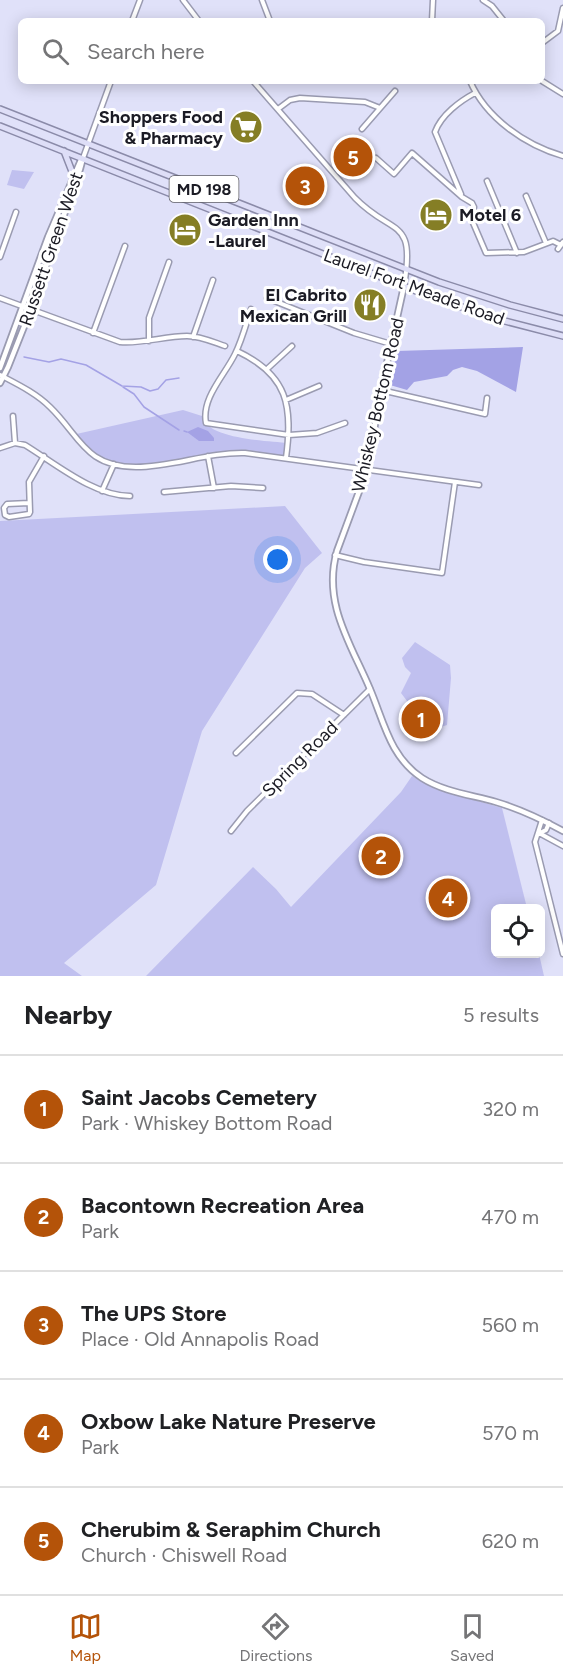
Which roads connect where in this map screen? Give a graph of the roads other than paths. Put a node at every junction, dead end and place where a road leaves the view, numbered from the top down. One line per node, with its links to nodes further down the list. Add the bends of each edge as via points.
1 (140, 0): 7 (street)
2 (183, 0): 8 (street)
3 (262, 0): 9 (street)
4 (433, 0): 10 (street)
5 (483, 0): 11 (street)
6 (563, 8): 12 (street, via 558,31)
7 (133, 18)
8 (197, 18)
9 (268, 18)
10 (432, 18)
11 (502, 18)
12 (545, 41)
13 (545, 83): 19 (street)
14 (110, 84): 25 (street)
15 (256, 84): 22 (street)
16 (471, 84): 18 (street)
17 (395, 91): 20 (street)
18 (475, 93): 27 (street, via 514,132); 33 (street, via 453,108 435,132)
19 (563, 94)
20 (380, 108): 22 (street, via 365,102 300,98); 24 (street)
21 (0, 109): 25 (main road, Laurel Fort Meade Road / MD 198)
22 (278, 109): 41 (street, via 360,204 399,230 407,242)
23 (0, 126): 26 (main road, Laurel Fort Meade Road / MD 198)
24 (362, 129)
25 (88, 143): 28 (street); 41 (main road, Laurel Fort Meade Road / MD 198)
26 (64, 151): 28 (main road, Laurel Fort Meade Road / MD 198); 30 (main road)
27 (563, 156)
28 (82, 158): 30 (street, Russett Green West); 43 (main road, Laurel Fort Meade Road / MD 198); 47 (street, Russett Green West)
29 (376, 158): 33 (street, via 394,174 412,153)
30 (74, 174): 46 (street, Russett Green West)
31 (488, 181): 38 (street)
32 (526, 196): 35 (street)
33 (462, 197): 38 (street, via 473,205 471,218 486,253)
34 (16, 212): 39 (street)
35 (546, 243): 36 (street); 38 (street)
36 (561, 245)
37 (124, 246): 50 (street)
38 (517, 253)
39 (0, 257)
40 (169, 262): 53 (street, via 149,318)
41 (407, 269): 43 (street); 49 (main road, Laurel Fort Meade Road / MD 198)
42 (213, 280): 52 (street)
43 (404, 286): 51 (main road, Laurel Fort Meade Road / MD 198); 54 (street, Whiskey Bottom Road)
44 (0, 298): 46 (street)
45 (267, 298): 54 (street)
46 (22, 306): 47 (street); 58 (street, Russett Green West)
47 (31, 309): 50 (street); 60 (street, Russett Green West)
48 (251, 309): 57 (street)
49 (563, 319)
50 (93, 333): 53 (street, via 120,342)
51 (563, 336)
52 (193, 337): 53 (street); 55 (street)
53 (149, 341)
54 (391, 344): 63 (street, Whiskey Bottom Road)
55 (225, 346)
56 (292, 346): 59 (street)
57 (237, 351): 59 (street); 68 (street, via 209,399 206,423)
58 (0, 369)
59 (267, 369): 65 (street)
60 (2, 376): 61 (street, Russett Green West); 74 (street, via 43,400 80,444)
61 (0, 383)
62 (319, 386): 65 (street)
63 (381, 390): 64 (street, via 485,414); 75 (street, Whiskey Bottom Road)
64 (487, 398)
65 (286, 400): 68 (street)
66 (13, 416): 69 (street)
67 (345, 423): 68 (street, via 317,433)
68 (289, 435): 73 (street)
69 (15, 442): 70 (street); 71 (street)
70 (0, 448)
71 (44, 456): 80 (street); 83 (street, via 29,483)
72 (208, 456): 73 (street, via 235,452); 74 (street, via 143,466); 78 (street)
73 (286, 458): 75 (street)
74 (114, 464): 80 (street)
75 (367, 470): 76 (street); 84 (street, Whiskey Bottom Road)
76 (455, 482): 77 (street); 84 (street, via 442,573)
77 (479, 485)
78 (214, 488): 79 (street); 81 (street)
79 (263, 488)
80 (102, 491): 82 (street)
81 (164, 492)
82 (130, 496)
83 (29, 503): 83 (street, via 7,504 5,515 27,516)
84 (335, 555): 85 (street, Whiskey Bottom Road, via 332,583 336,607 346,641)
85 (370, 689): 86 (street, Spring Road); 88 (street, Whiskey Bottom Road, via 392,746 415,772 434,784)
86 (344, 715): 87 (street, via 312,694 297,693); 90 (street, Spring Road)
87 (236, 753)
88 (542, 820): 89 (street, Whiskey Bottom Road); 92 (street)
89 (549, 823): 91 (street, Whiskey Bottom Road); 92 (street)
90 (231, 831)
91 (563, 831)
92 (539, 833): 93 (street); 94 (street, via 535,842)
93 (563, 846)
94 (563, 954)

